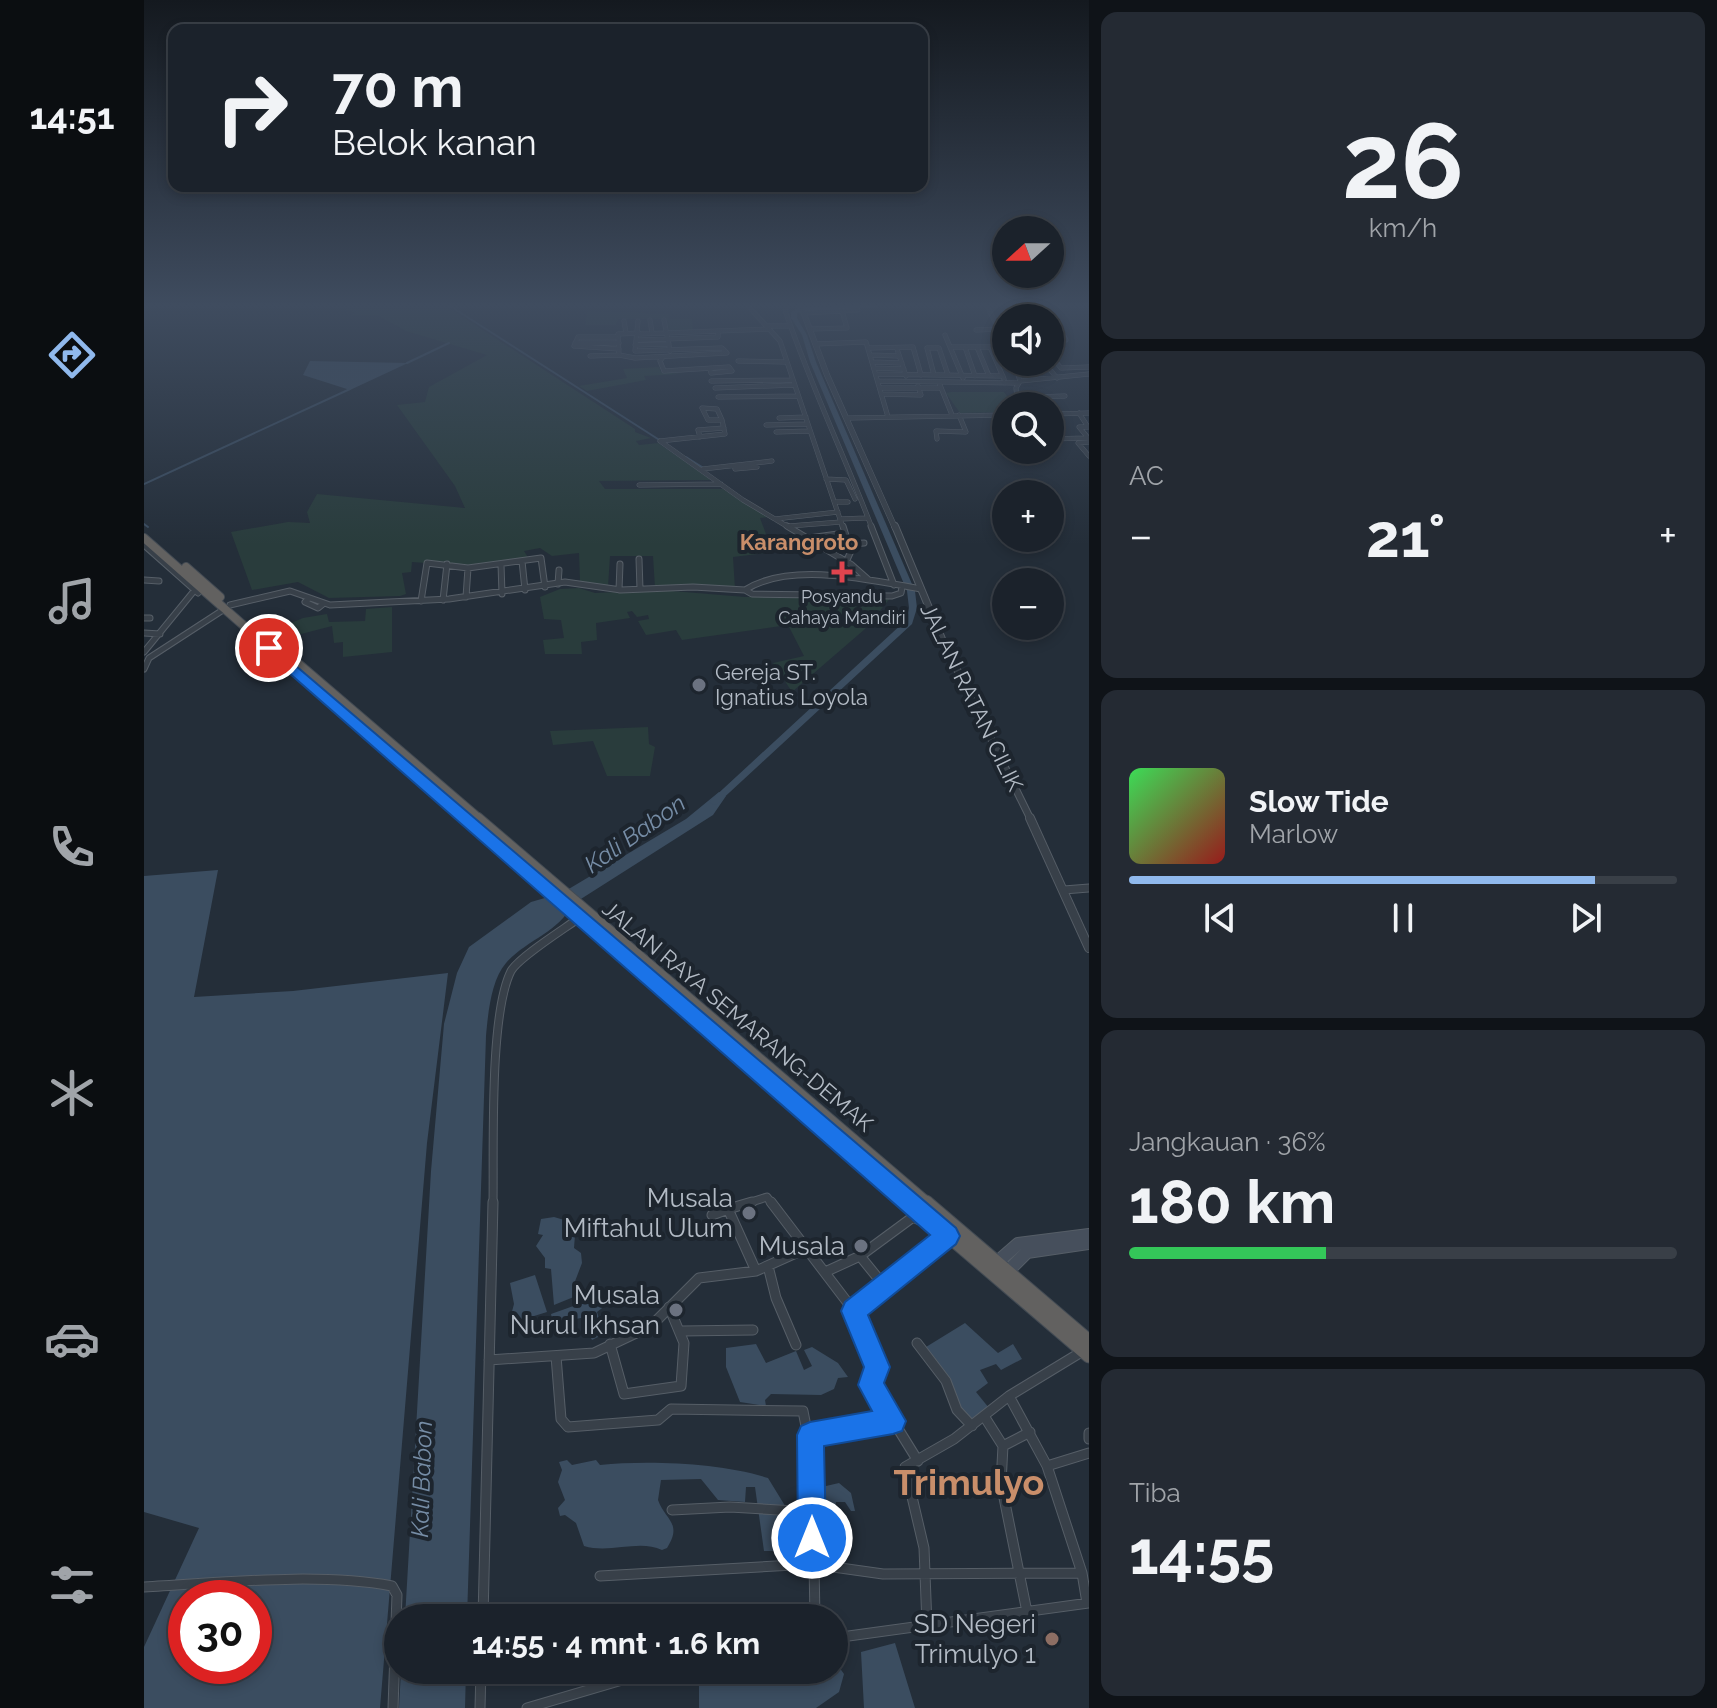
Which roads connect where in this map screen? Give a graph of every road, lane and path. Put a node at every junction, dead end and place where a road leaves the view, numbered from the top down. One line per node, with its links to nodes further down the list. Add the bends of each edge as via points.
1 (740, 386): 5 (street)
2 (793, 386): 11 (street)
3 (814, 386): 10 (street)
4 (834, 386): 23 (street, JALAN RATAN CILIK)
5 (715, 388)
6 (880, 388): 7 (street); 12 (street)
7 (918, 388): 8 (street); 12 (street, via 921,395)
8 (941, 388): 17 (street)
9 (772, 392): 11 (street)
10 (817, 393): 11 (street); 42 (street)
11 (797, 394): 13 (street); 20 (street)
12 (881, 394): 21 (street)
13 (718, 397)
14 (1079, 413): 15 (street); 16 (street); 31 (street, via 1088,426 1079,427)
15 (1089, 413)
16 (1064, 414)
17 (952, 415): 18 (street); 21 (street)
18 (959, 415): 19 (street); 29 (street, via 966,432 936,431)
19 (992, 415)
20 (806, 417): 22 (street); 25 (street)
21 (888, 417): 23 (street)
22 (779, 418)
23 (849, 418): 71 (street, JALAN RATAN CILIK, via 909,550)
24 (722, 420): 24 (street, via 708,420 702,408 716,409); 35 (street, via 724,428 698,430 700,437 660,441)
25 (808, 424): 26 (street); 27 (street)
26 (766, 425)
27 (810, 431): 28 (street); 36 (street)
28 (776, 432)
29 (937, 439)
30 (1064, 439): 31 (street)
31 (1088, 440): 32 (street, via 1078,443)
32 (1089, 456)
33 (772, 461): 35 (street)
34 (757, 467): 35 (street)
35 (703, 469): 37 (street)
36 (826, 479): 39 (street); 42 (street, via 846,480)
37 (718, 484): 38 (street); 43 (street)
38 (639, 485)
39 (835, 502): 40 (street); 41 (street)
40 (848, 502)
41 (840, 518): 42 (street); 43 (street); 44 (street); 46 (street)
42 (865, 518): 66 (street)
43 (775, 519): 44 (street)
44 (787, 526): 48 (street)
45 (144, 531): 61 (highway, JALAN RAYA SEMARANG-DEMAK)
46 (845, 533): 48 (street); 49 (street)
47 (144, 538): 61 (highway, JALAN RAYA SEMARANG-DEMAK)
48 (808, 539): 52 (street)
49 (849, 543): 50 (street); 52 (street); 55 (street)
50 (864, 543)
51 (144, 545): 69 (street)
52 (820, 546): 55 (street)
53 (639, 559): 70 (street)
54 (522, 561): 57 (street); 67 (street, via 542,558); 72 (street)
55 (846, 562): 63 (street)
56 (447, 564): 59 (street); 77 (street); 78 (street, via 425,564)
57 (501, 564): 59 (street); 75 (street)
58 (620, 564): 73 (street)
59 (468, 568): 76 (street)
60 (559, 570): 65 (street)
61 (189, 573): 69 (highway, JALAN RAYA SEMARANG-DEMAK); 79 (highway, JALAN RAYA SEMARANG-DEMAK)
62 (144, 580): 64 (street)
63 (869, 580): 66 (street); 74 (street, via 842,575 767,578)
64 (159, 581)
65 (558, 584): 67 (street); 73 (street)
66 (892, 584): 68 (street)
67 (545, 587): 72 (street)
68 (904, 587): 71 (street); 74 (street, via 892,596)
69 (198, 589): 79 (highway, JALAN RAYA SEMARANG-DEMAK); 81 (street)
70 (640, 589): 73 (street); 74 (street)
71 (919, 589): 85 (street, JALAN RATAN CILIK)
72 (525, 590): 75 (street)
73 (619, 590)
74 (745, 590)
75 (502, 594): 76 (street)
76 (466, 597): 77 (street)
77 (443, 600): 78 (street)
78 (421, 601): 79 (street, via 318,608 290,591)
79 (228, 607): 82 (street); 86 (highway, JALAN RAYA SEMARANG-DEMAK)
80 (144, 633): 81 (street)
81 (157, 634): 82 (street)
82 (146, 656): 83 (street)
83 (144, 669)
84 (1089, 888): 85 (street)
85 (1064, 890): 87 (street, JALAN RATAN CILIK)
86 (578, 913): 90 (highway, JALAN RAYA SEMARANG-DEMAK); 99 (highway, JALAN RAYA SEMARANG-DEMAK); 111 (street, via 522,959 507,980 496,1081)
87 (1089, 948)
88 (728, 1209): 89 (street); 94 (street, via 767,1197); 98 (street)
89 (712, 1215)
90 (931, 1222): 92 (highway, JALAN RAYA SEMARANG-DEMAK); 96 (street, via 913,1217)
91 (1089, 1235): 95 (main road)
92 (948, 1236): 99 (highway, JALAN RAYA SEMARANG-DEMAK); 101 (street)
93 (1089, 1243): 95 (main road)
94 (805, 1249): 97 (street); 100 (street)
95 (1018, 1251): 99 (main road)
96 (860, 1256): 100 (street); 101 (street)
97 (768, 1266): 98 (street); 108 (street)
98 (756, 1271): 102 (street, via 699,1278)
99 (999, 1271): 109 (highway)
100 (825, 1272): 103 (street)
101 (886, 1288): 103 (street)
102 (669, 1307): 105 (street); 107 (street, via 648,1328)
103 (854, 1311): 114 (street, via 877,1367 871,1385)
104 (753, 1330): 105 (street)
105 (682, 1331): 107 (street, via 683,1385 624,1394)
106 (917, 1343): 115 (street)
107 (610, 1344): 110 (street, via 590,1354)
108 (796, 1345)
109 (1087, 1349): 112 (street)
110 (556, 1356): 111 (street); 117 (street, via 565,1426 658,1420 671,1409 799,1410 806,1414)
111 (489, 1360): 131 (street)
112 (1009, 1396): 113 (street); 116 (street)
113 (984, 1416): 115 (street); 118 (street)
114 (893, 1421): 117 (street); 120 (street)
115 (972, 1426): 120 (street)
116 (1030, 1432): 118 (street); 121 (street)
117 (810, 1435): 123 (street)
118 (1003, 1446): 125 (street, via 1001,1483)
119 (1089, 1453): 121 (street)
120 (918, 1461): 127 (street, via 904,1473 923,1524)
121 (1047, 1466): 126 (street)
122 (672, 1510): 123 (street)
123 (811, 1512): 124 (street)
124 (812, 1564): 127 (street); 128 (street); 132 (street)
125 (1019, 1573): 126 (street); 127 (street); 133 (street)
126 (1082, 1573): 130 (street)
127 (926, 1575): 134 (street)
128 (600, 1576)
129 (144, 1587): 138 (street, via 247,1582 392,1586 397,1595)
130 (1088, 1603): 133 (street)
131 (483, 1604)
132 (814, 1604)
133 (1027, 1612): 134 (street)
134 (927, 1625): 135 (street)
135 (848, 1636)
136 (481, 1684): 139 (street)
137 (608, 1684): 140 (street)
138 (393, 1708)
139 (480, 1708)
140 (527, 1708)

